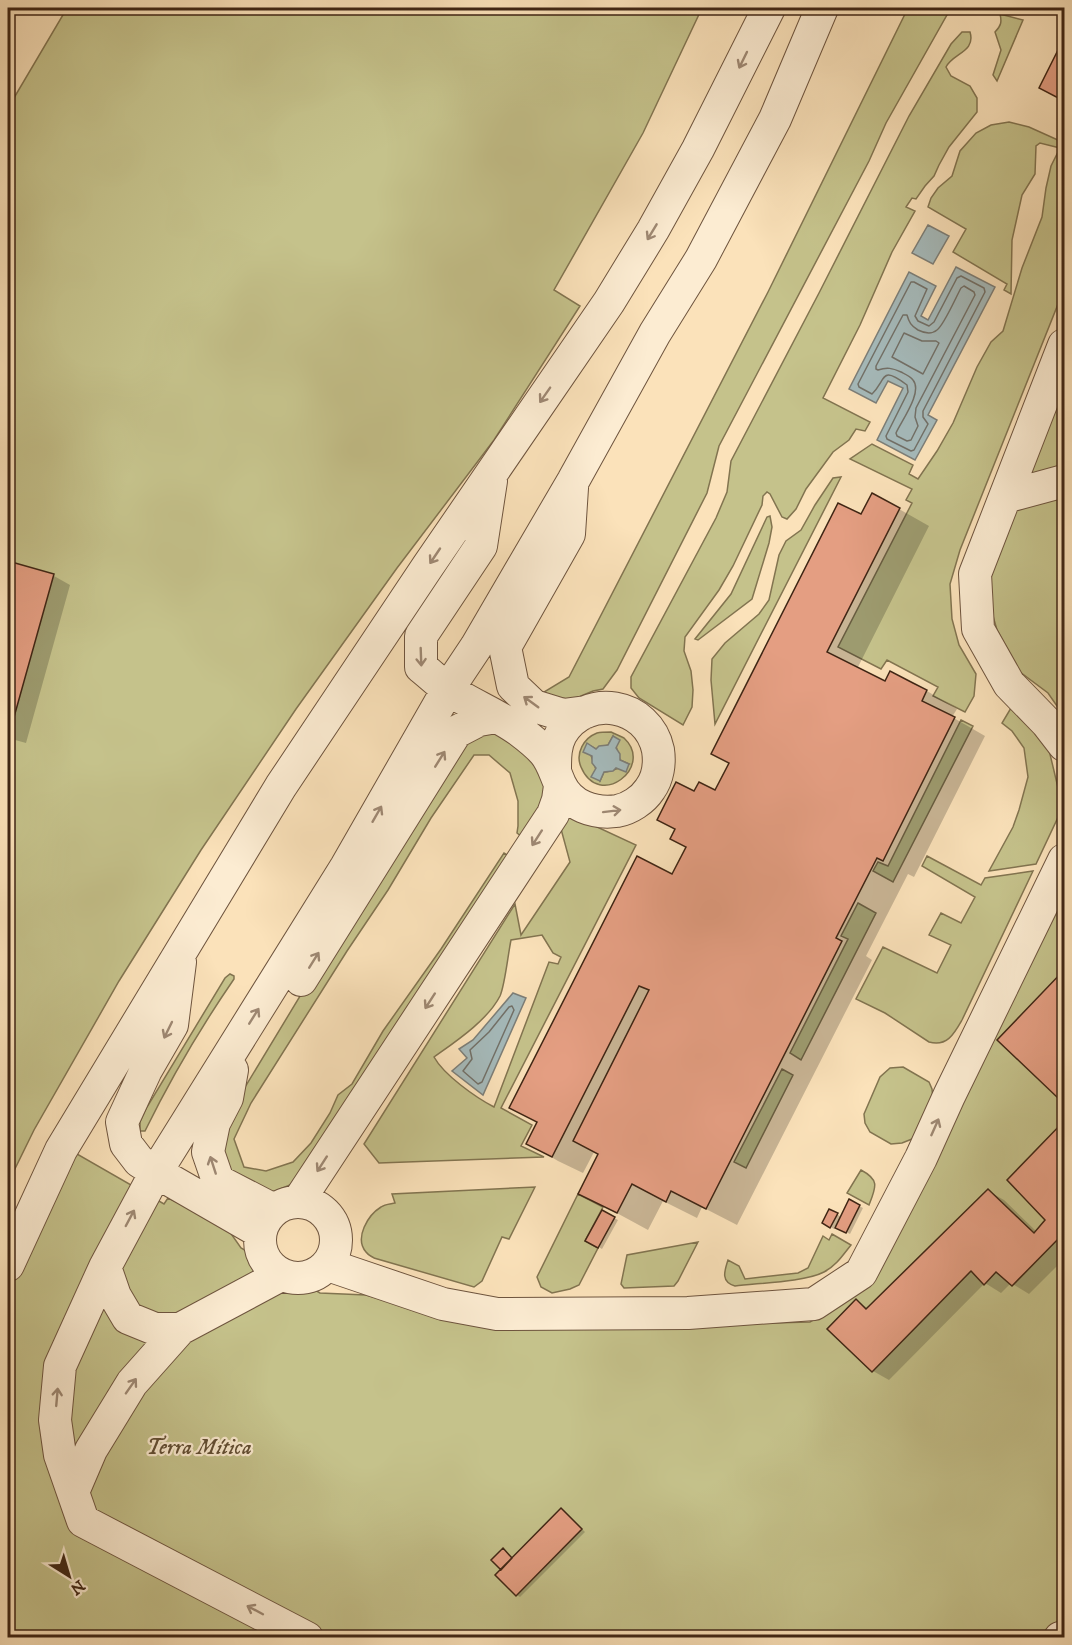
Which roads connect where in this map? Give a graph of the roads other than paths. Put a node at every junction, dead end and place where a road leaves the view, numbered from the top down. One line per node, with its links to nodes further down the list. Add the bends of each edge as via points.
1 (769, 8): 4 (lane, one-way to 4, via 653,230 609,302)
2 (822, 8): 5 (lane, via 776,119 701,259)
3 (1065, 345): 7 (lane)
4 (493, 471): 8 (lane, one-way to 8, via 481,546 421,636 421,667); 16 (lane, one-way to 16, via 280,786)
5 (573, 481): 8 (lane); 9 (lane, one-way to 5, via 563,715 534,706 513,686 505,647 569,534)
6 (1065, 481): 7 (lane)
7 (1005, 497): 11 (lane, via 975,573 978,629 1009,684)
8 (448, 689): 10 (lane); 15 (lane, one-way to 8)
9 (586, 712): 12 (lane, via 561,734 555,751); 12 (lane, one-way to 9, via 572,800 604,813 637,802 650,790 657,775 656,741 648,727 619,709)
10 (496, 717): 12 (lane, via 545,752); 13 (lane, one-way to 10, via 456,732 479,720)
11 (1059, 734)
12 (558, 777): 20 (lane, one-way to 20, via 558,800 553,814)
13 (390, 839): 15 (lane); 18 (lane, one-way to 13)
14 (1065, 860): 22 (lane, one-way to 14, via 443,1304 497,1314 688,1313 814,1304 861,1272 921,1158)
15 (346, 867): 17 (lane, one-way to 15)
16 (181, 952): 19 (lane, one-way to 19, via 172,1025 122,1122 126,1144 139,1161); 21 (lane, via 61,1150)
17 (236, 1044): 18 (lane); 19 (lane)
18 (227, 1098): 20 (lane, one-way to 18, via 218,1180 208,1152 214,1123)
19 (156, 1172): 20 (lane); 23 (lane, one-way to 19)
20 (277, 1215): 22 (lane, via 310,1204 321,1209 330,1218 337,1242); 24 (lane, via 260,1245 263,1257)
21 (8, 1265)
22 (328, 1265): 24 (lane, via 306,1278)
23 (105, 1267): 25 (lane, via 128,1318 155,1329); 26 (lane, one-way to 23, via 60,1455 55,1420 60,1365)
24 (281, 1275): 25 (lane)
25 (180, 1329): 26 (lane, one-way to 25, via 91,1450 132,1383)
26 (73, 1492): 27 (lane, one-way to 26, via 83,1521)
27 (306, 1638)

